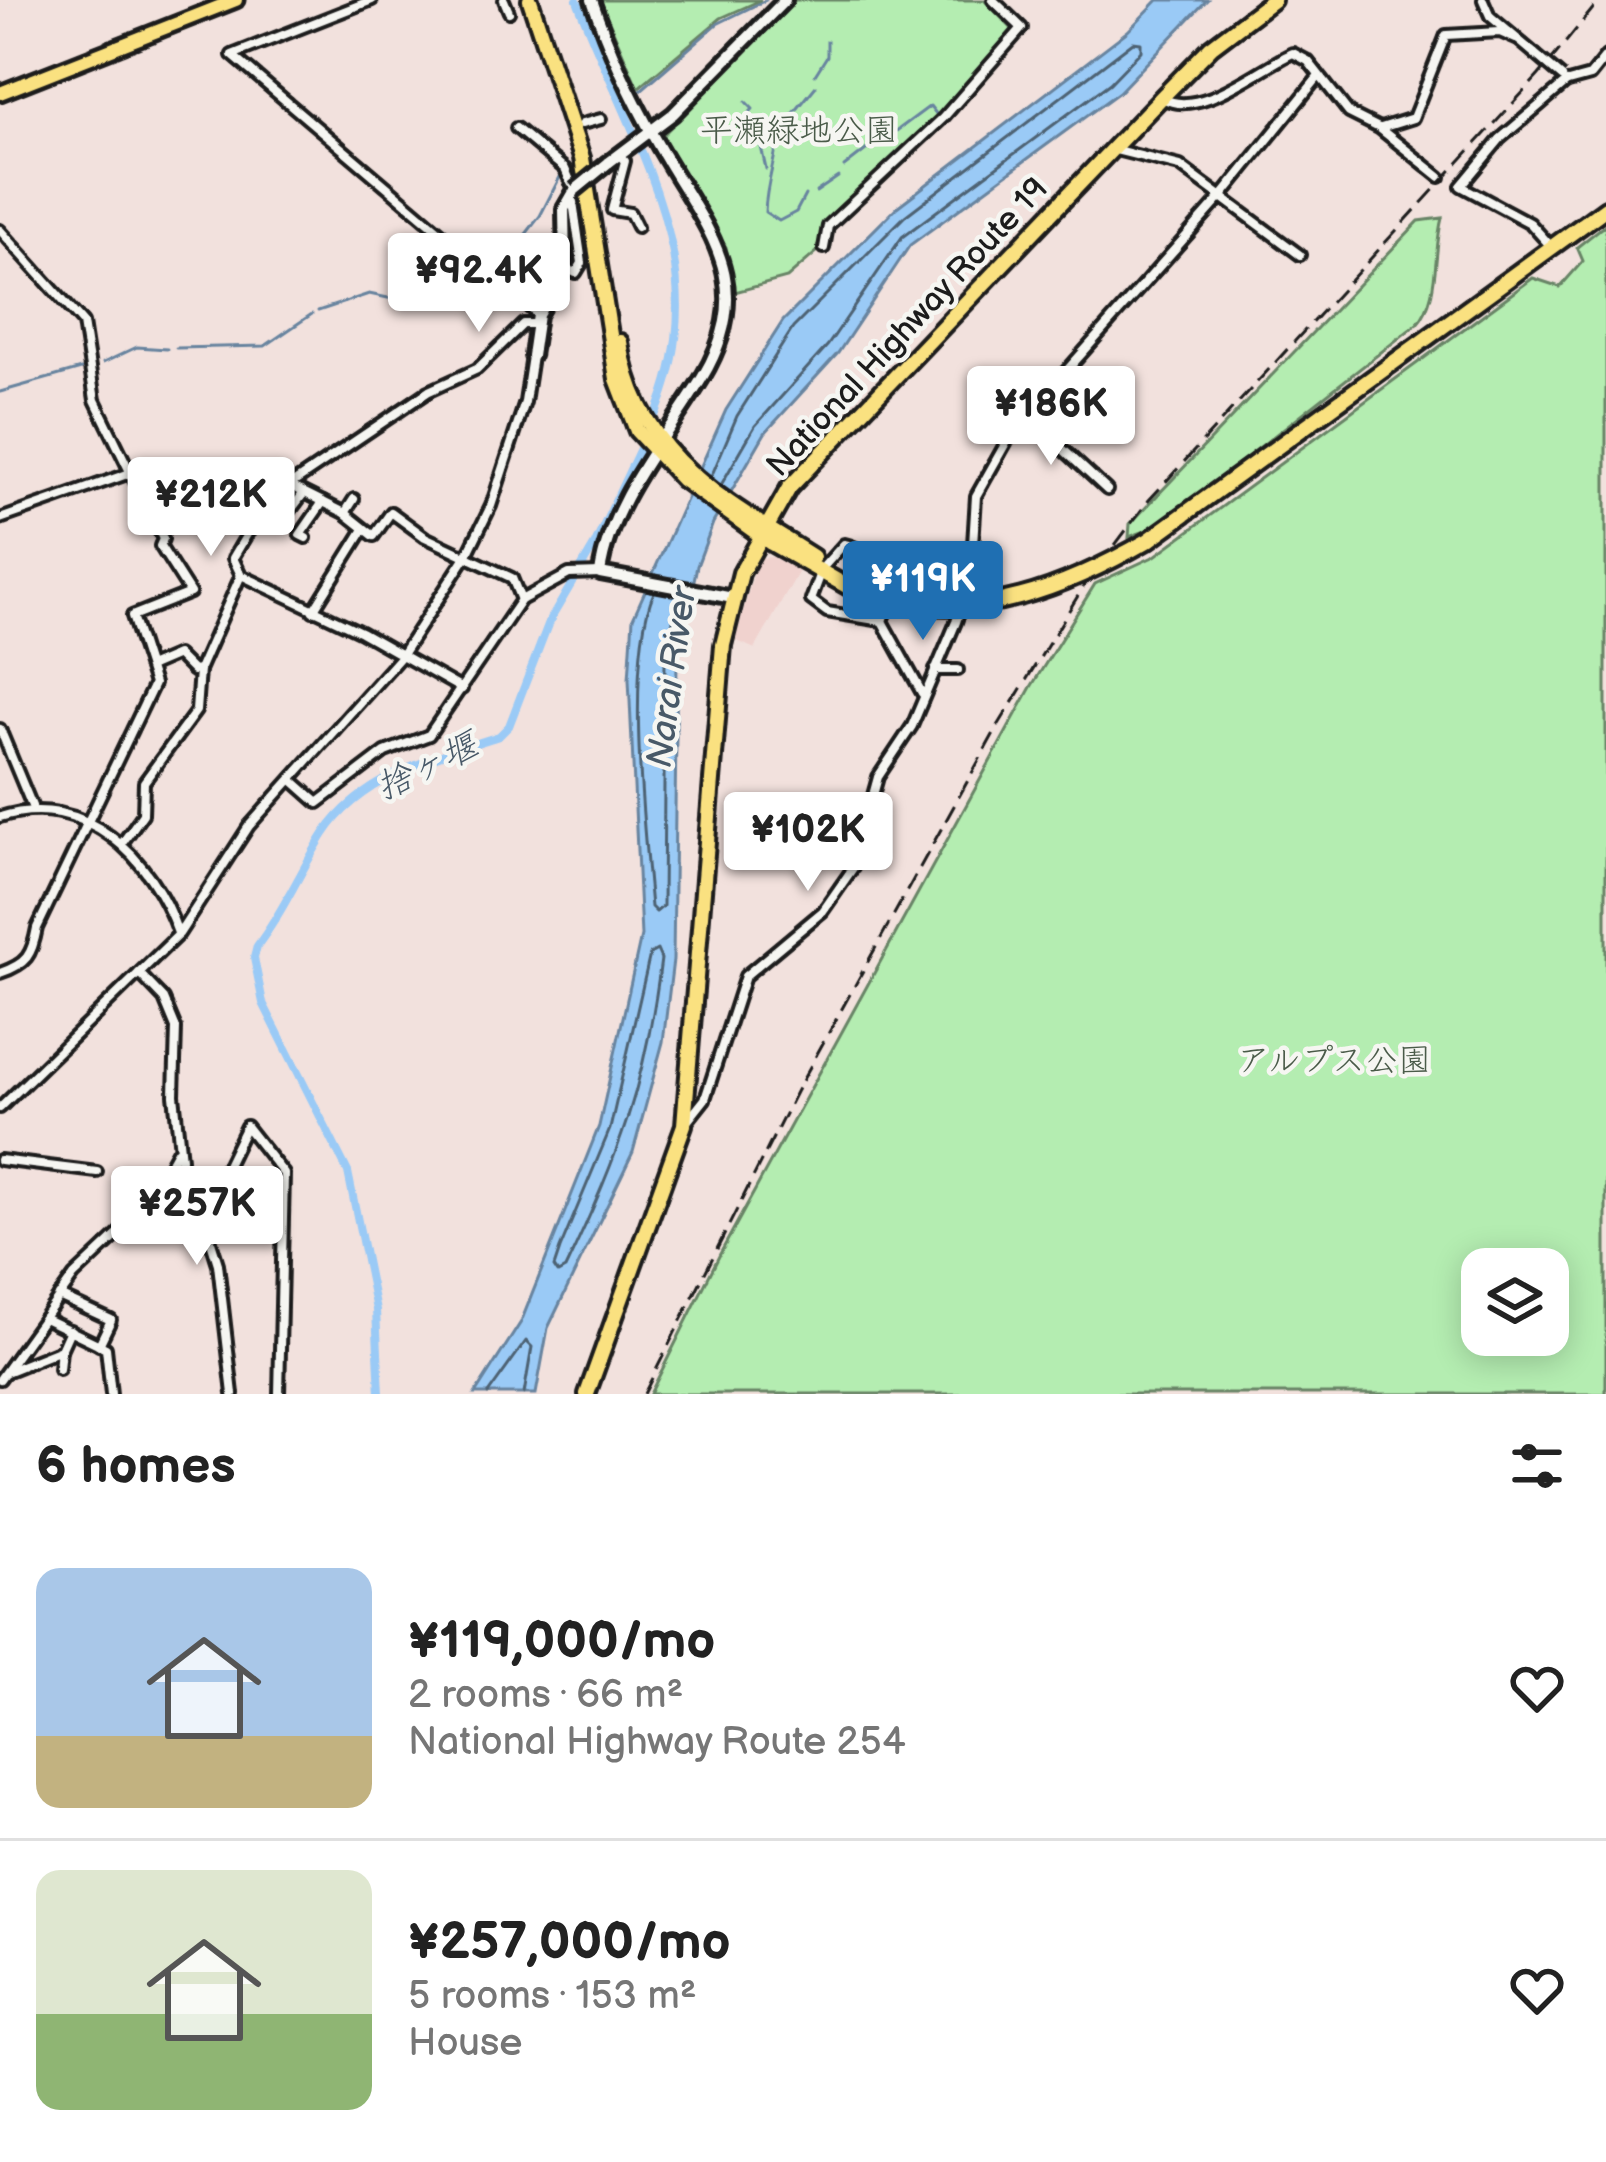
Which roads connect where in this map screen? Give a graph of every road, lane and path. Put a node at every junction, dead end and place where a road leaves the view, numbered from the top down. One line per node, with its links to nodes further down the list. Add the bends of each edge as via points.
1 (236, 0): 16 (main road)
2 (372, 0): 35 (street, via 232,55)
3 (504, 0): 11 (street)
4 (530, 0): 26 (highway, via 568,105)
5 (539, 0): 19 (highway)
6 (592, 0): 22 (street)
7 (785, 0): 22 (street)
8 (993, 0): 33 (street, via 1022,28 943,118 828,226)
9 (1273, 0): 17 (highway, National Highway Route 19)
10 (1483, 0): 12 (street)
11 (509, 13)
12 (1516, 38): 15 (street, bridge); 21 (street, via 1445,35 1413,118)
13 (1606, 56): 15 (street, via 1590,76)
14 (1319, 76): 17 (street, via 1304,57 1288,53 1225,91 1172,103); 21 (street, via 1348,113); 27 (street)
15 (1564, 80): 32 (street, via 1461,186 1530,223)
16 (0, 93)
17 (1162, 97): 23 (highway, National Highway Route 19)
18 (602, 119): 19 (street)
19 (582, 124): 38 (highway)
20 (516, 128): 26 (street)
21 (1379, 128): 25 (street)
22 (647, 133): 24 (street); 39 (street, via 719,248 729,297 712,360)
23 (1112, 149): 27 (street, via 1180,166); 49 (highway, National Highway Route 19)
24 (618, 155): 26 (street, bridge); 29 (street, via 625,160 612,210 630,213)
25 (1440, 177)
26 (574, 184): 35 (street, via 564,208 565,268); 38 (highway, via 617,379)
27 (1222, 196): 34 (street); 37 (street)
28 (1606, 208): 53 (highway, bridge, via 1149,541 1066,581 946,608 881,597)
29 (637, 227)
30 (0, 230): 31 (street)
31 (4, 240): 40 (street, via 83,323 95,400)
32 (1546, 242)
33 (824, 248)
34 (1300, 255)
35 (537, 319): 36 (street); 41 (street, via 477,369 416,399)
36 (532, 356): 52 (street, via 520,419)
37 (1024, 414): 42 (street); 64 (street, via 976,496 971,577)
38 (640, 425): 39 (highway)
39 (657, 450): 49 (highway); 54 (street, via 613,530)
40 (133, 472): 47 (street); 62 (street, via 160,546 190,592 132,616)
41 (293, 487): 43 (street); 55 (street, via 245,533 232,564)
42 (1107, 490)
43 (303, 494): 45 (street); 48 (street)
44 (354, 499): 46 (street)
45 (323, 502): 46 (street); 51 (street)
46 (345, 513): 50 (street)
47 (0, 519)
48 (281, 522)
49 (756, 526): 53 (highway); 57 (highway, National Highway Route 19)
50 (364, 529): 52 (street, via 374,536 391,512); 59 (street)
51 (306, 538)
52 (467, 555): 58 (street, via 512,578); 61 (street)
53 (823, 568): 60 (street, via 810,592 817,607); 60 (street, via 844,544 860,548 890,578)
54 (604, 574): 56 (street); 57 (street); 58 (street, via 569,574)
55 (241, 575): 59 (street); 63 (street)
56 (601, 587)
57 (733, 598): 78 (highway, National Highway Route 19, via 716,714)
58 (521, 600): 66 (street)
59 (314, 611): 61 (street)
60 (882, 621): 67 (street)
61 (401, 656): 66 (street); 69 (street)
62 (149, 668): 63 (street, via 177,655); 72 (street, via 154,684)
63 (199, 670): 73 (street, via 196,711 145,782 143,814)
64 (935, 670): 65 (street); 67 (street)
65 (958, 670)
66 (462, 689): 69 (street, via 429,735 386,752 318,803)
67 (922, 693): 78 (street, via 878,777 848,878 823,911 745,976 705,1100)
68 (0, 729): 70 (street)
69 (292, 780): 74 (street, via 249,826)
70 (32, 806): 71 (street); 72 (street)
71 (0, 817)
72 (91, 823): 73 (street); 75 (street, via 26,962)
73 (123, 842): 74 (street, via 148,871)
74 (179, 934): 76 (street)
75 (0, 973)
76 (139, 974): 77 (street); 79 (street, via 164,999 176,1028)
77 (0, 1108)
78 (684, 1125): 93 (highway, National Highway Route 19)
79 (178, 1150): 82 (street, via 174,1200); 83 (street, via 145,1209)
80 (0, 1160): 81 (street)
81 (97, 1172)
82 (200, 1221): 91 (street, via 218,1264); 92 (street, via 245,1126 284,1174)
83 (59, 1297): 84 (street); 86 (street, via 111,1319)
84 (44, 1318): 85 (street); 89 (street)
85 (70, 1330): 86 (street); 87 (street)
86 (99, 1345): 90 (street, via 106,1348)
87 (61, 1350): 88 (street); 89 (street)
88 (58, 1370)
89 (2, 1376)
90 (111, 1394)
91 (232, 1394)
92 (280, 1394)
93 (587, 1394)

